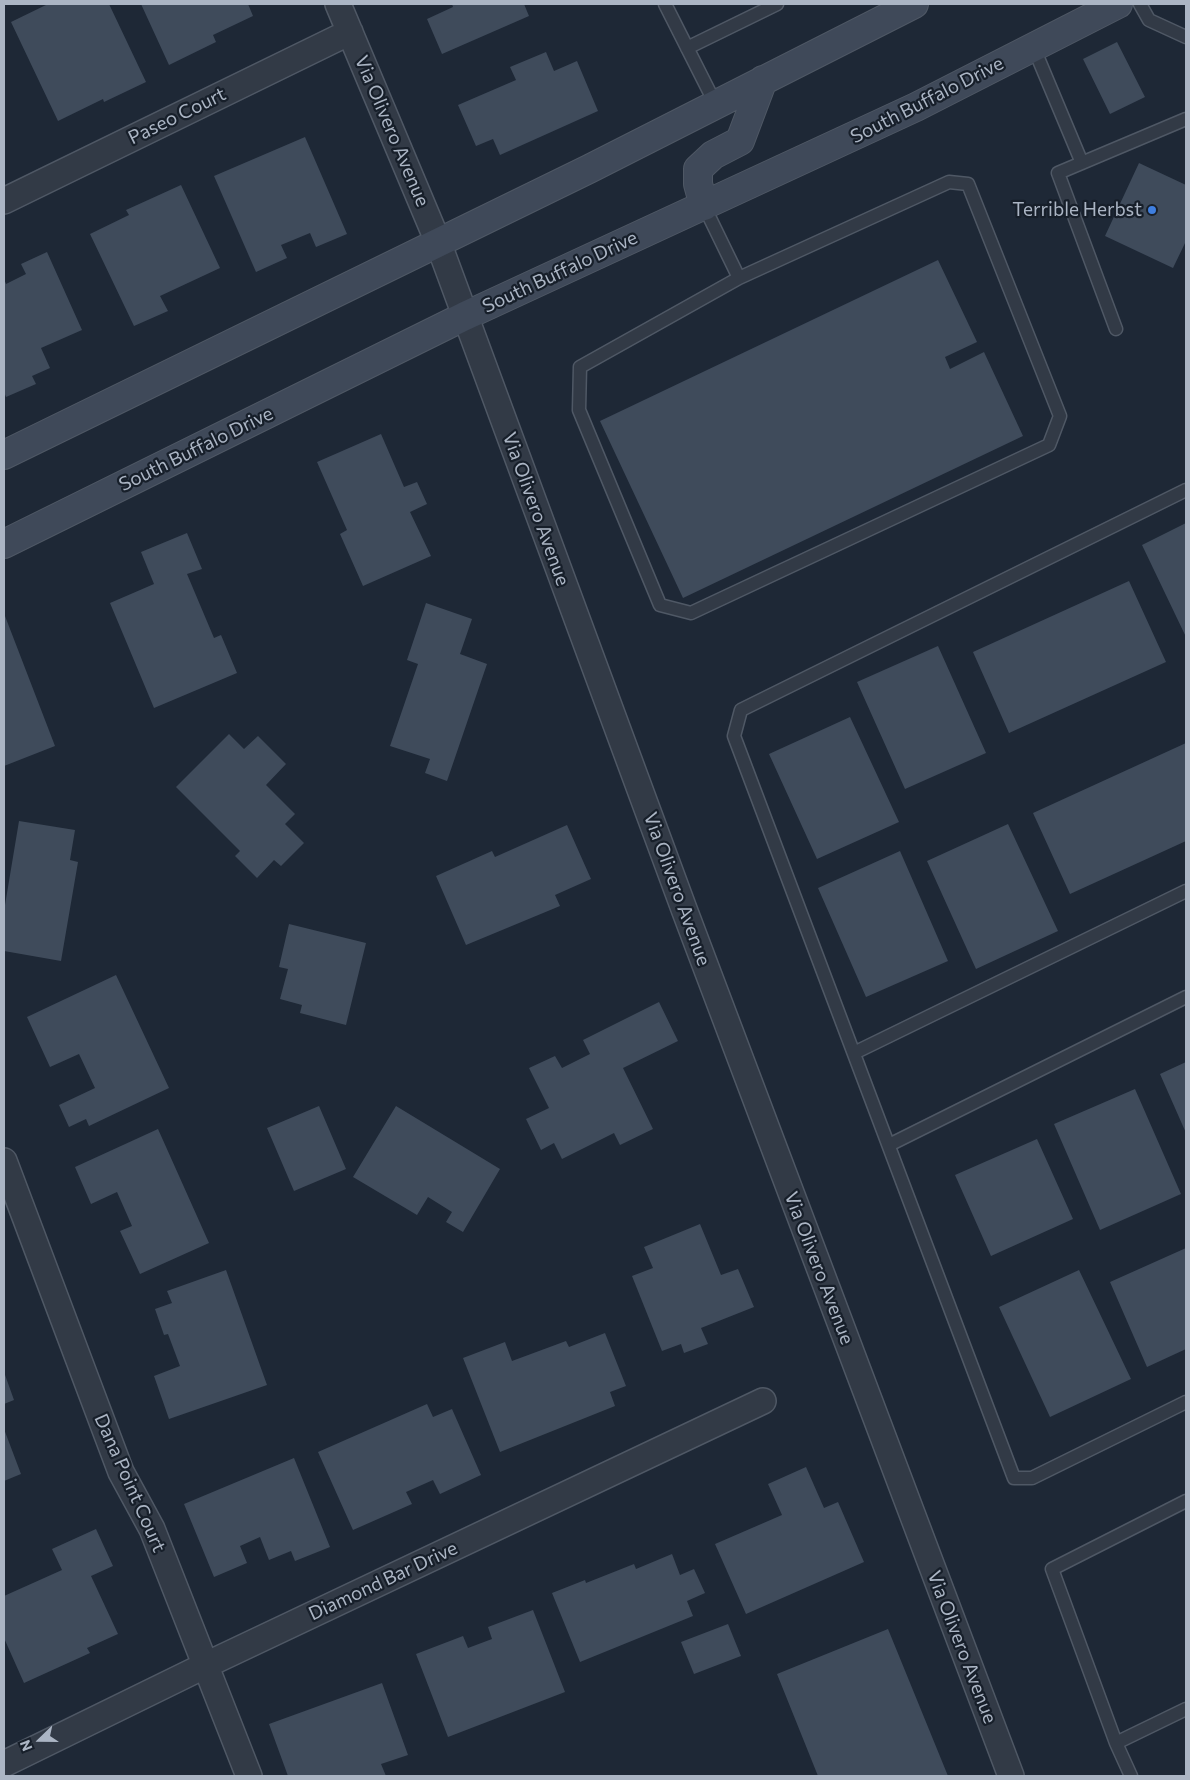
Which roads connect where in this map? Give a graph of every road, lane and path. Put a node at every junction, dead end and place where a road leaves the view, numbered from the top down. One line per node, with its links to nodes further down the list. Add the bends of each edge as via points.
1 (338, 4): 7 (street, Via Olivero Avenue)
2 (665, 4): 10 (lane)
3 (777, 4): 10 (lane)
4 (913, 4): 11 (main road)
5 (1118, 4): 9 (main road, South Buffalo Drive)
6 (1140, 4): 8 (lane, via 1149,20)
7 (350, 32): 15 (street, Paseo Court); 17 (street, Via Olivero Avenue)
8 (1186, 37)
9 (1033, 46): 14 (lane); 16 (main road, South Buffalo Drive, via 916,108)
10 (687, 48): 12 (lane)
11 (763, 80): 12 (main road); 16 (main road, via 740,141 713,155 698,169)
12 (716, 104): 17 (main road)
13 (1186, 121): 14 (lane)
14 (1082, 163): 20 (lane, via 1058,173)
15 (4, 201)
16 (704, 206): 18 (lane); 19 (main road, South Buffalo Drive)
17 (438, 242): 19 (street, Via Olivero Avenue); 21 (main road)
18 (738, 278): 18 (lane, via 948,182 968,184 1060,416 1049,445 691,613 660,605 579,410 580,367)
19 (465, 316): 23 (main road, South Buffalo Drive); 37 (street, Via Olivero Avenue, via 680,900)
20 (1116, 329)
21 (4, 455)
22 (1186, 490): 26 (lane, via 741,710 734,736)
23 (4, 544)
24 (1186, 891): 26 (lane)
25 (1186, 998): 27 (lane)
26 (854, 1053): 27 (lane)
27 (889, 1145): 30 (lane, via 1014,1478 1032,1478)
28 (4, 1161): 32 (street, Dana Point Court, via 121,1472 152,1529)
29 (763, 1401): 32 (street, Diamond Bar Drive)
30 (1186, 1402)
31 (1186, 1501): 34 (lane, via 1052,1569)
32 (206, 1665): 35 (street, Diamond Bar Drive); 36 (street, Dana Point Court)
33 (1186, 1709): 34 (lane)
34 (1116, 1742): 38 (lane)
35 (4, 1764)
36 (249, 1776)
37 (1011, 1776)
38 (1131, 1776)

